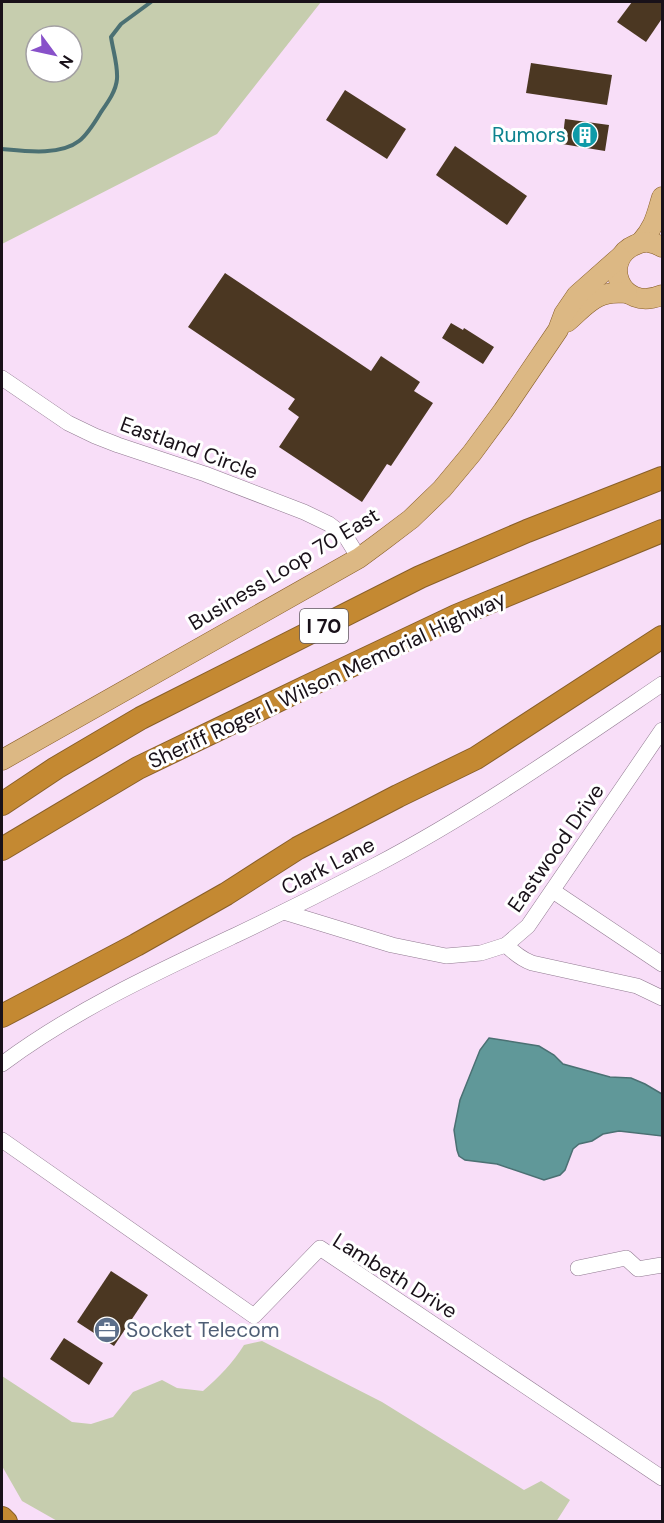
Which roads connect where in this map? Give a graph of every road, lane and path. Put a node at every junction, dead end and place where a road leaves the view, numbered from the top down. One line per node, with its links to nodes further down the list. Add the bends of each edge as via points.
1 (663, 197): 2 (main road, via 655,222)
2 (641, 242): 3 (main road); 4 (main road, Business Loop 70 East, via 629,247)
3 (663, 247)
4 (621, 257): 5 (main road, via 617,270); 7 (main road, Business Loop 70 East, via 577,295)
5 (627, 293): 6 (main road, Business Loop 70 East, via 651,300); 7 (main road, Business Loop 70 East, via 601,295)
6 (663, 295)
7 (558, 330): 11 (main road, Business Loop 70 East, via 503,411 442,489 411,519)
8 (2, 378): 11 (street, Eastland Circle, via 68,423 95,436 205,474 329,524 346,537)
9 (663, 478): 16 (highway, Sheriff Roger I. Wilson Memorial Highway / I 70, via 420,577 141,718)
10 (663, 531): 17 (highway, Sheriff Roger I. Wilson Memorial Highway / I 70, via 456,616 304,688 138,768)
11 (359, 558): 15 (main road, Business Loop 70 East)
12 (663, 637): 23 (highway, via 476,758 298,848 206,906)
13 (663, 684): 19 (street, Clark Lane, via 451,824)
14 (663, 730): 18 (street, Eastwood Drive)
15 (2, 760)
16 (2, 804)
17 (2, 849)
18 (553, 891): 20 (street, Eastwood Drive, via 528,926); 21 (street)
19 (284, 912): 20 (street, Eastwood Drive, via 392,945 446,956); 24 (street, Clark Lane, via 83,1011)
20 (506, 945): 22 (street, via 532,963 637,986)
21 (663, 964)
22 (663, 998)
23 (2, 1016)
24 (2, 1064)
25 (2, 1140): 28 (street, Lambeth Drive, via 254,1316 320,1248)
26 (663, 1264): 27 (street, via 638,1269 626,1258)
27 (578, 1268)
28 (663, 1478)
29 (2, 1518): 30 (highway)
30 (6, 1521)

